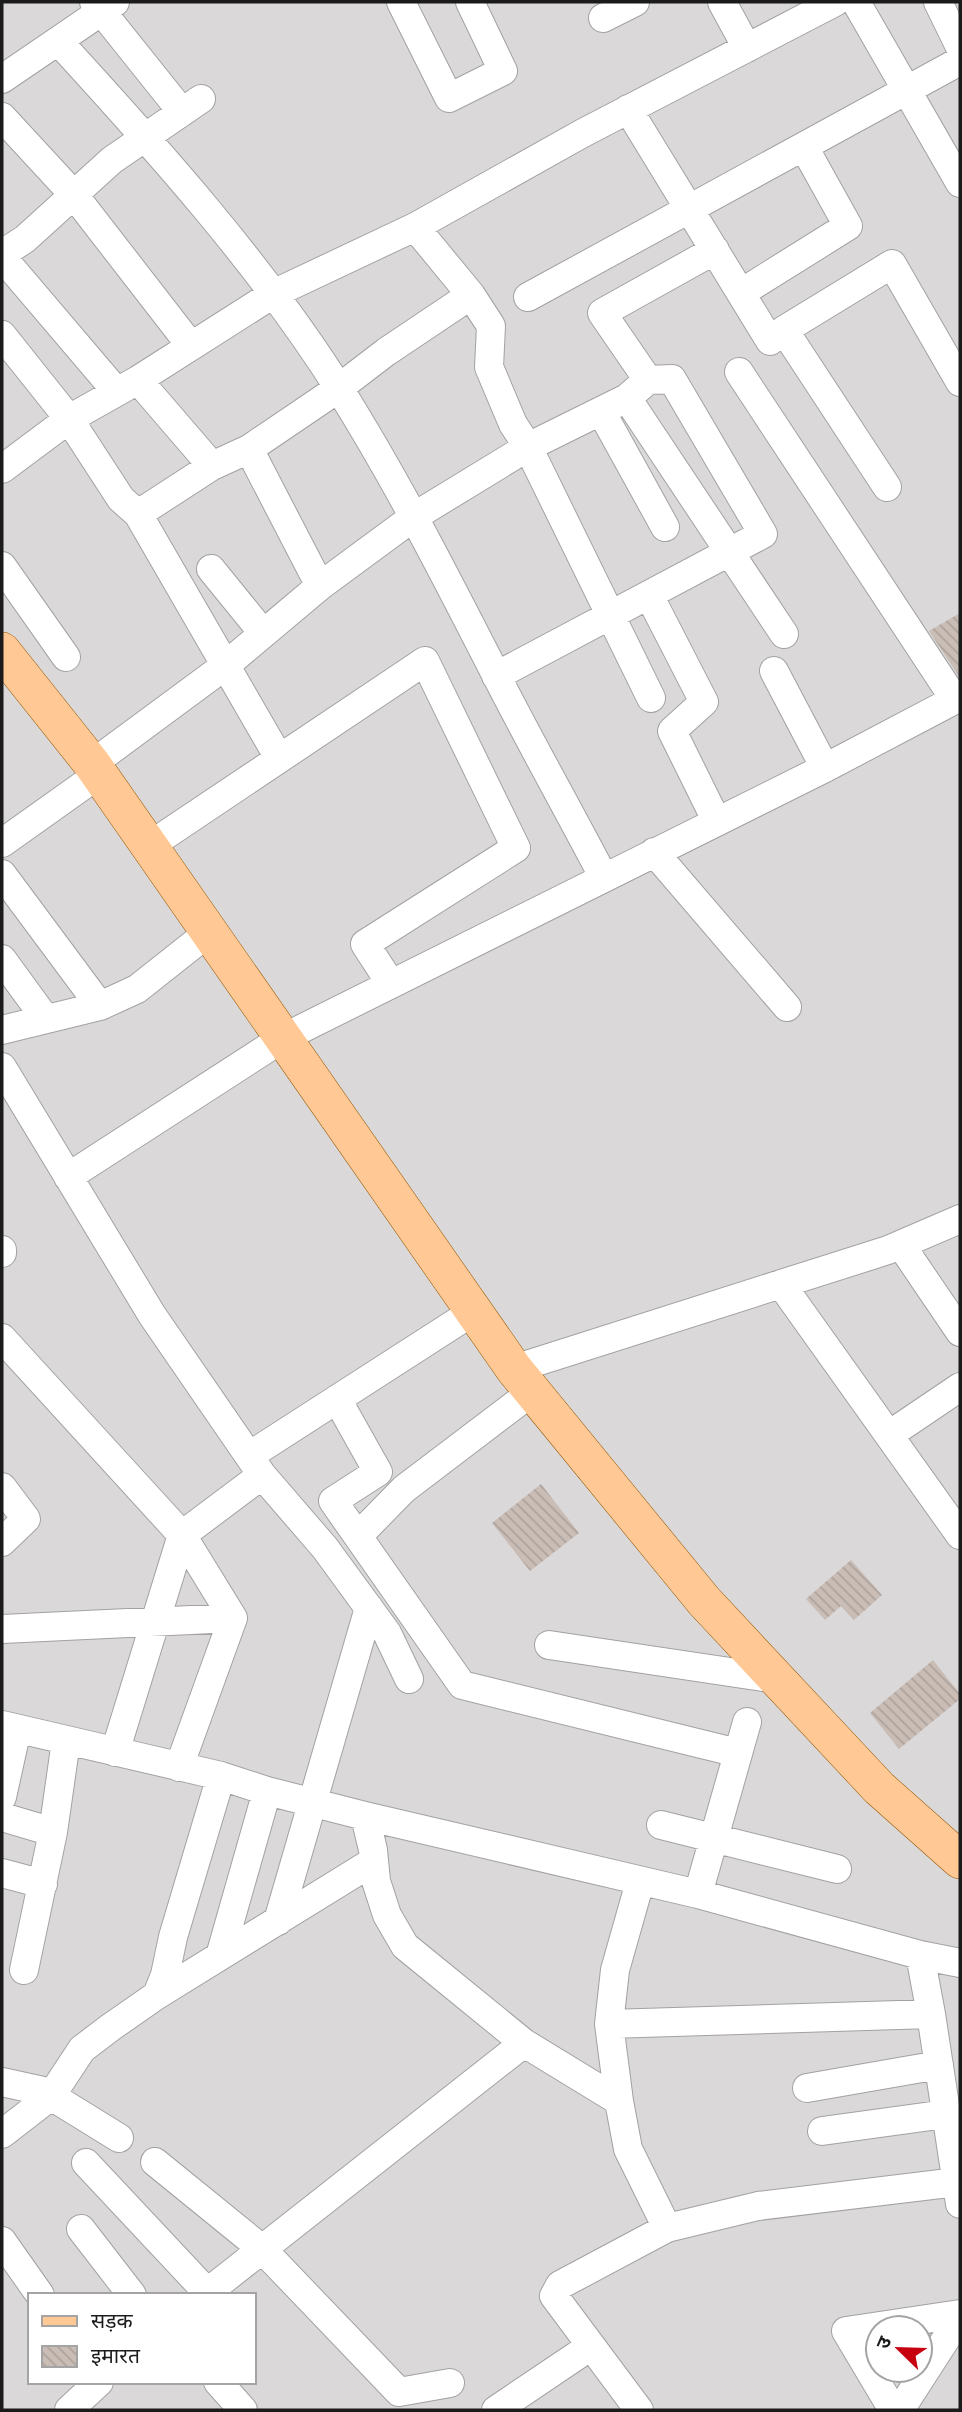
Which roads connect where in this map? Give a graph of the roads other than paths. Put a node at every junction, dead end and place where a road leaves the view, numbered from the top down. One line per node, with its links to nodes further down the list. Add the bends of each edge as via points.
1 (401, 2): 7 (street, via 449,98 503,71)
2 (635, 2): 10 (street)
3 (722, 2): 13 (street)
4 (835, 2): 9 (street)
5 (856, 2): 16 (street)
6 (938, 2): 12 (street)
7 (478, 4)
8 (104, 5): 11 (street); 19 (street, via 191,106)
9 (791, 12): 13 (street)
10 (603, 18)
11 (58, 41): 15 (street); 19 (street)
12 (960, 47)
13 (747, 48): 17 (street)
14 (960, 61): 16 (street)
15 (2, 79)
16 (907, 90): 20 (street); 21 (street)
17 (628, 109): 23 (street); 24 (street)
18 (2, 117): 22 (street)
19 (146, 137): 22 (street); 27 (street)
20 (804, 147): 23 (street); 28 (street, via 848,226)
21 (957, 173)
22 (74, 195): 26 (street); 32 (street)
23 (690, 209): 25 (street); 30 (street)
24 (415, 227): 27 (street); 29 (street)
25 (715, 250): 28 (street); 35 (street, via 602,313)
26 (2, 256): 37 (street)
27 (273, 293): 32 (street); 38 (street)
28 (741, 293): 31 (street, via 769,341)
29 (471, 295): 38 (street); 42 (street, via 491,326 489,368)
30 (528, 297)
31 (783, 330): 36 (street, via 892,264); 46 (street)
32 (191, 346): 37 (street)
33 (6, 350): 41 (street)
34 (739, 372): 64 (street)
35 (648, 380): 39 (street); 50 (street, via 672,379 763,534)
36 (960, 382)
37 (127, 386): 41 (street); 44 (street)
38 (339, 388): 43 (street); 48 (street)
39 (626, 398): 40 (street); 50 (street)
40 (601, 411): 42 (street); 49 (street)
41 (69, 419): 45 (street); 47 (street, via 121,499)
42 (528, 447): 48 (street); 55 (street)
43 (249, 449): 44 (street); 53 (street)
44 (212, 466): 47 (street)
45 (2, 469)
46 (887, 487)
47 (138, 514): 60 (street)
48 (415, 516): 53 (street); 62 (street)
49 (665, 527)
50 (731, 551): 54 (street); 57 (street)
51 (2, 566): 59 (street)
52 (211, 569): 56 (street)
53 (320, 586): 56 (street)
54 (649, 594): 55 (street); 68 (street, via 704,702 672,731)
55 (610, 615): 62 (street); 63 (street)
56 (263, 633): 60 (street)
57 (785, 634)
58 (2, 652): 67 (main road)
59 (65, 657)
60 (226, 665): 65 (street); 67 (street)
61 (774, 670): 66 (street)
62 (496, 676): 73 (street)
63 (651, 698)
64 (957, 699): 66 (street)
65 (279, 758): 70 (street); 76 (street, via 425,661 516,848 365,944)
66 (825, 768): 68 (street)
67 (95, 769): 69 (street); 70 (main road)
68 (717, 822): 71 (street)
69 (2, 843)
70 (149, 846): 74 (main road)
71 (654, 852): 73 (street); 78 (street)
72 (2, 874): 77 (street)
73 (604, 878): 76 (street)
74 (209, 932): 77 (street, via 136,989); 81 (main road)
75 (2, 959): 79 (street)
76 (391, 984): 81 (street)
77 (100, 1006): 79 (street)
78 (787, 1007)
79 (45, 1018): 80 (street)
80 (2, 1030)
81 (283, 1038): 83 (street); 87 (main road)
82 (2, 1067): 83 (street)
83 (68, 1177): 94 (street, via 152,1315)
84 (960, 1219): 85 (street)
85 (901, 1245): 86 (street); 88 (street)
86 (781, 1284): 90 (street); 93 (street)
87 (474, 1311): 90 (main road); 92 (street)
88 (960, 1332)
89 (2, 1339): 96 (street)
90 (523, 1380): 98 (street); 106 (main road, via 704,1601)
91 (960, 1387): 93 (street)
92 (337, 1399): 94 (street); 98 (street, via 378,1472 333,1500)
93 (889, 1435): 97 (street)
94 (255, 1466): 96 (street); 100 (street)
95 (2, 1488): 99 (street, via 26,1519)
96 (182, 1535): 101 (street); 102 (street)
97 (960, 1535)
98 (358, 1536): 111 (street, via 462,1685)
99 (2, 1542)
100 (369, 1608): 105 (street); 116 (street)
101 (233, 1618): 102 (street); 112 (street)
102 (155, 1622): 103 (street); 110 (street)
103 (2, 1629)
104 (549, 1645): 106 (street)
105 (409, 1679)
106 (777, 1679): 123 (main road, via 879,1788)
107 (747, 1722): 111 (street)
108 (10, 1727): 109 (street); 115 (street)
109 (66, 1741): 110 (street); 120 (street)
110 (115, 1752): 112 (street)
111 (738, 1753): 121 (street)
112 (179, 1767): 113 (street)
113 (221, 1776): 114 (street); 134 (street)
114 (267, 1791): 116 (street); 131 (street)
115 (2, 1797)
116 (313, 1802): 117 (street); 129 (street)
117 (365, 1816): 122 (street); 126 (street)
118 (2, 1817): 120 (street)
119 (661, 1825): 121 (street)
120 (53, 1832): 127 (street)
121 (714, 1840): 124 (street); 128 (street)
122 (374, 1861): 129 (street); 137 (street, via 387,1915 405,1946)
123 (959, 1862)
124 (837, 1869)
125 (2, 1873): 127 (street)
126 (640, 1882): 128 (street); 136 (street, via 615,1970)
127 (43, 1884): 133 (street)
128 (698, 1894): 130 (street)
129 (278, 1921): 131 (street)
130 (920, 1955): 132 (street); 135 (street)
131 (219, 1956): 134 (street)
132 (960, 1964)
133 (24, 1970)
134 (157, 1995): 141 (street, via 82,2049)
135 (931, 2014): 136 (street); 138 (street)
136 (609, 2024): 142 (street)
137 (524, 2043): 142 (street); 153 (street)
138 (939, 2065): 140 (street); 143 (street)
139 (2, 2082): 141 (street)
140 (807, 2088)
141 (51, 2096): 145 (street); 146 (street)
142 (619, 2101): 150 (street, via 628,2148)
143 (946, 2114): 144 (street); 149 (street)
144 (822, 2132)
145 (2, 2134)
146 (119, 2138)
147 (155, 2162): 153 (street)
148 (86, 2163): 156 (street)
149 (959, 2193): 150 (street, via 758,2206)
150 (667, 2228): 159 (street, via 560,2285 554,2296)
151 (81, 2229): 155 (street)
152 (2, 2241): 154 (street)
153 (262, 2249): 157 (street); 160 (street, via 400,2392)
154 (39, 2293)
155 (130, 2293)
156 (205, 2293)
157 (207, 2293)
158 (960, 2316): 167 (street, via 846,2331); 168 (street)
159 (591, 2346): 165 (street); 166 (street)
160 (450, 2383)
161 (97, 2384): 163 (street)
162 (220, 2384): 164 (street)
163 (69, 2410)
164 (243, 2410)
165 (496, 2410)
166 (639, 2410)
167 (893, 2410)
168 (900, 2410)

